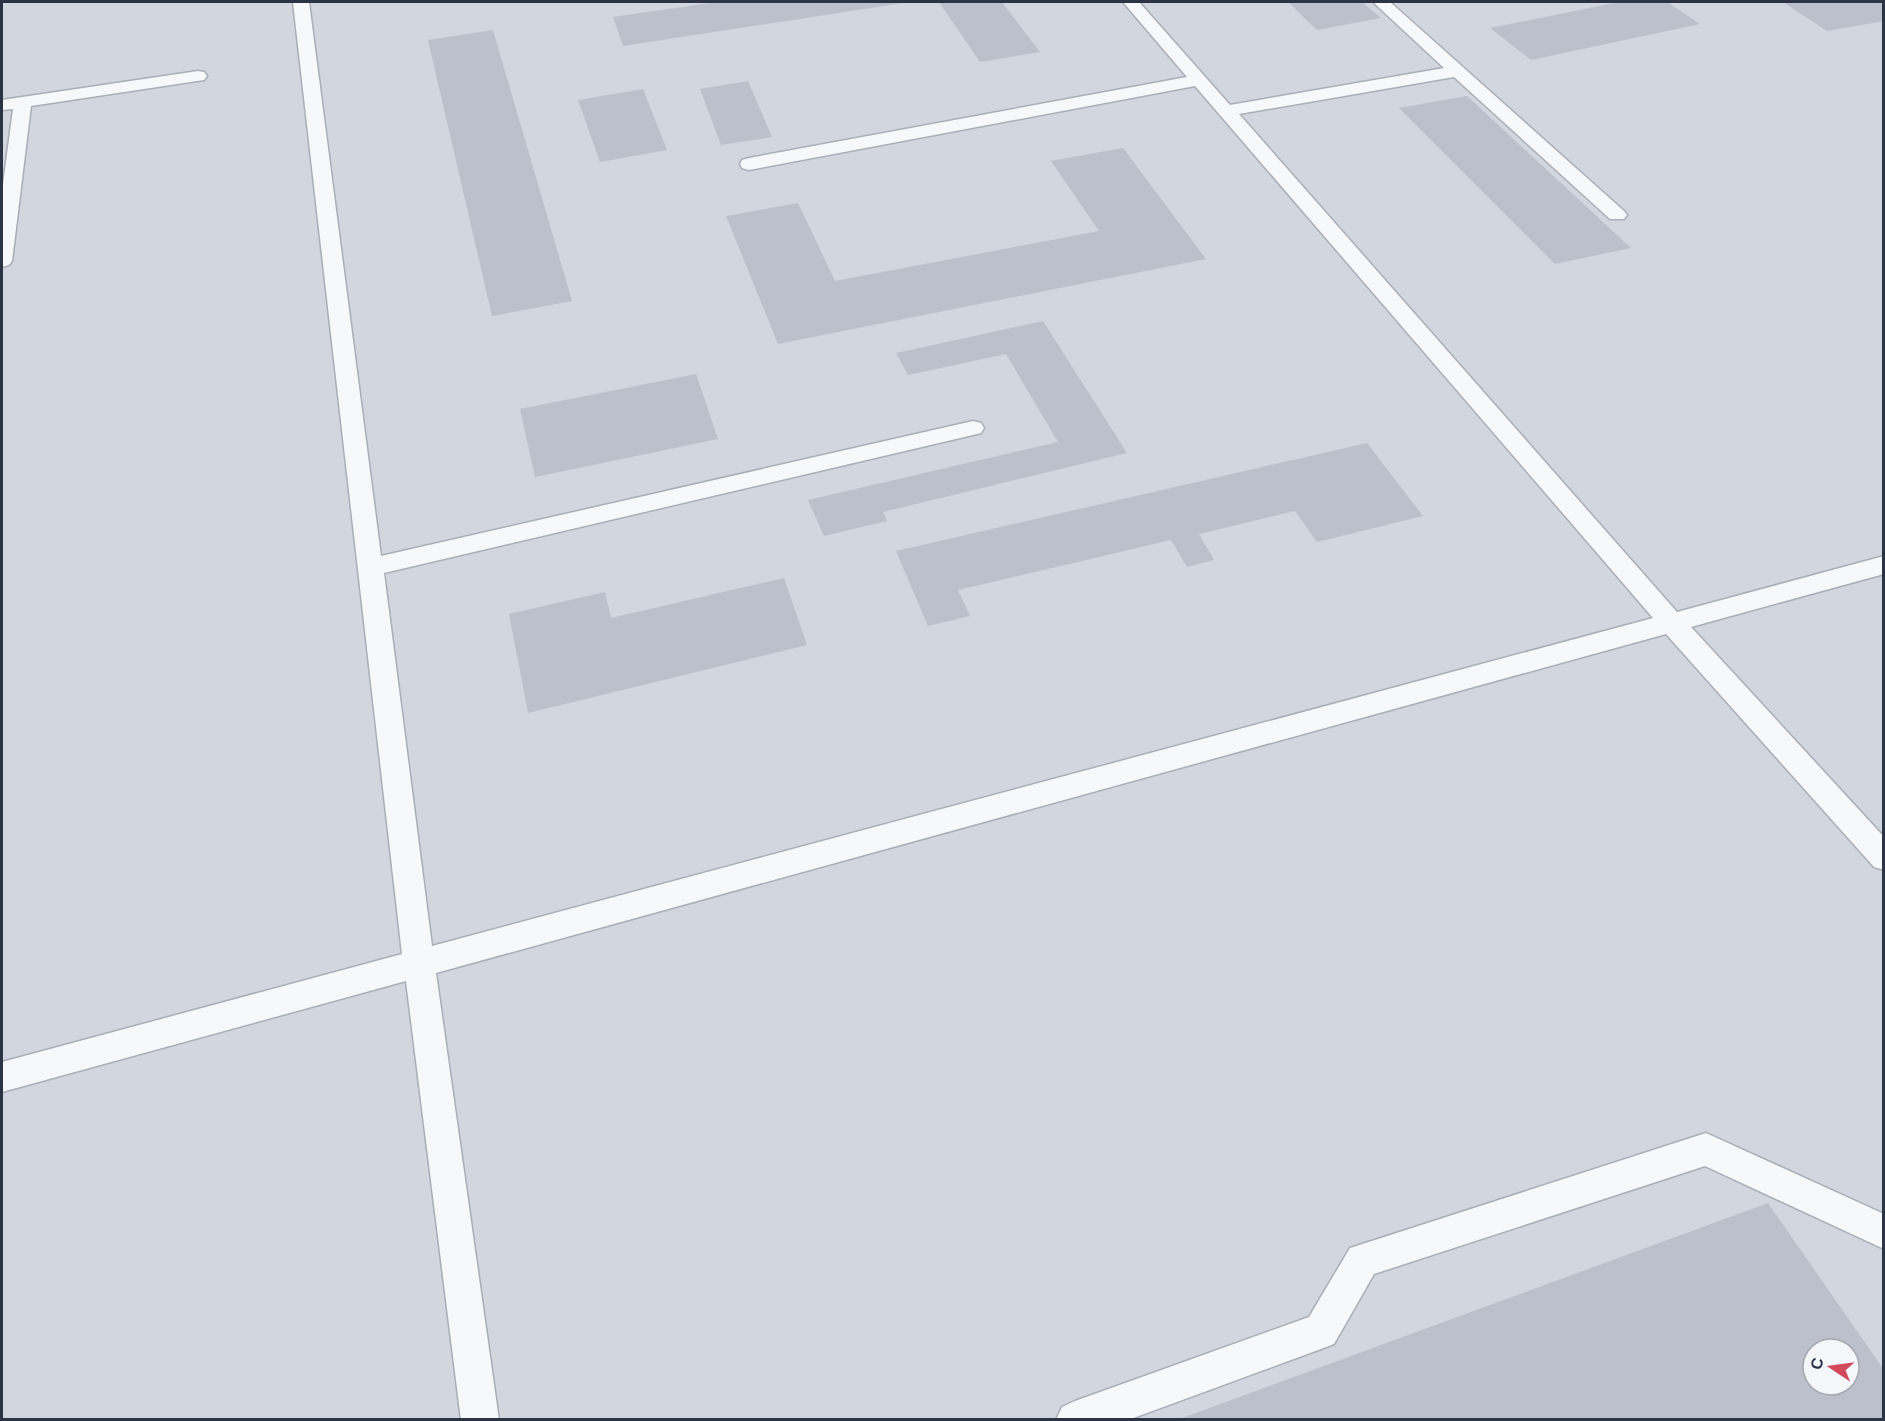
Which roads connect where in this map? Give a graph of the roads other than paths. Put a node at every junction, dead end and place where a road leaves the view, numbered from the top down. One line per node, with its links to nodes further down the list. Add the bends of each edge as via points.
1 (301, 2): 15 (lane)
2 (1131, 2): 6 (lane)
3 (1381, 2): 4 (lane)
4 (1457, 71): 9 (lane); 11 (lane)
5 (198, 76): 7 (lane)
6 (1199, 80): 9 (lane); 10 (lane)
7 (23, 102): 8 (lane); 12 (lane)
8 (2, 105)
9 (1226, 111): 16 (lane)
10 (749, 164)
11 (1617, 215)
12 (2, 261)
13 (973, 428): 15 (lane)
14 (1884, 565): 16 (lane)
15 (372, 567): 18 (lane)
16 (1671, 622): 17 (lane); 18 (lane)
17 (1884, 858)
18 (419, 964): 19 (lane); 21 (lane)
19 (2, 1077)
20 (1884, 1232): 22 (lane, via 1707,1149 1362,1260 1321,1331)
21 (480, 1419)
22 (1075, 1419)

